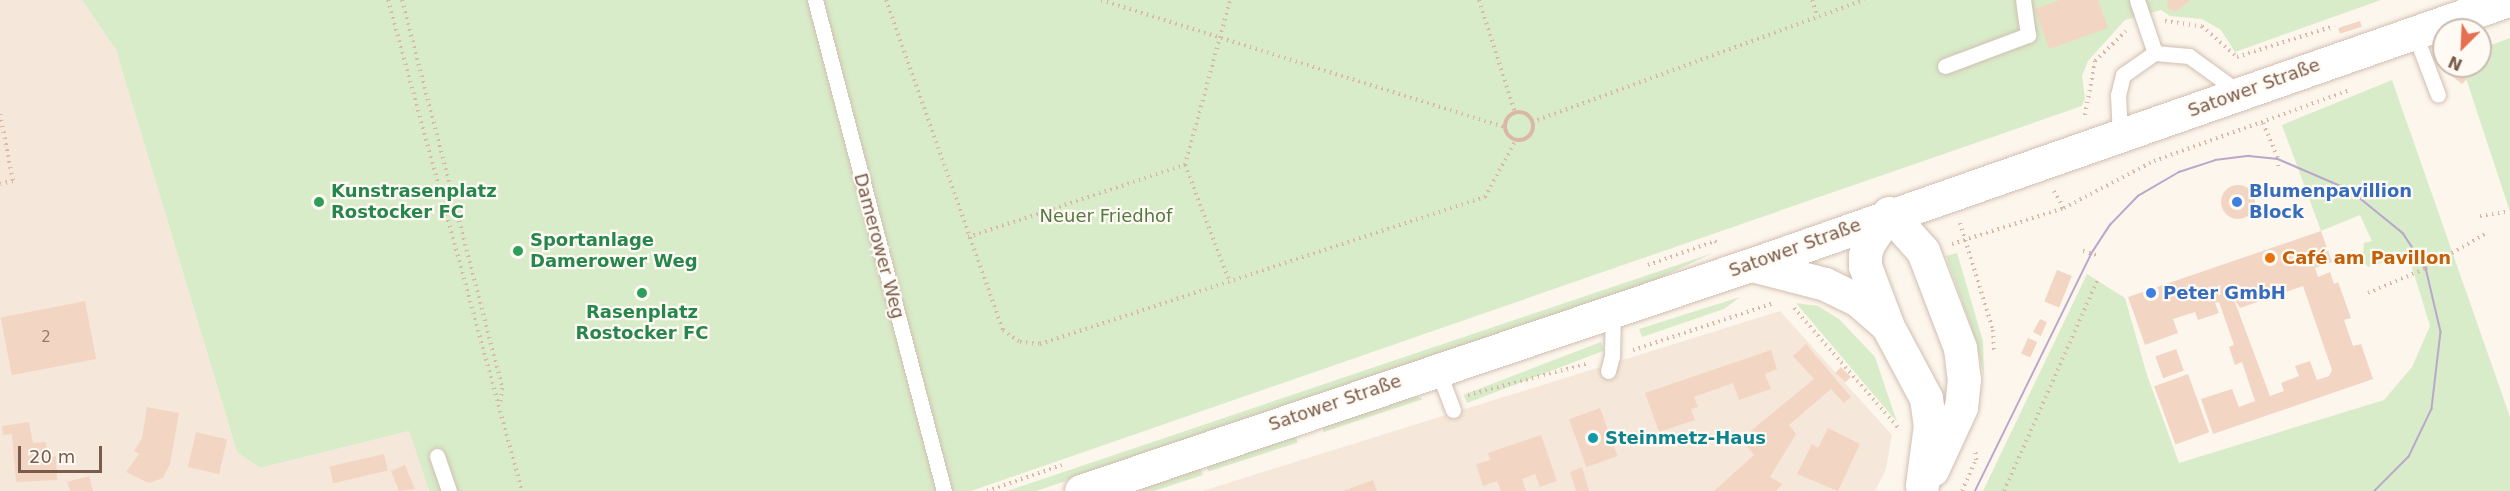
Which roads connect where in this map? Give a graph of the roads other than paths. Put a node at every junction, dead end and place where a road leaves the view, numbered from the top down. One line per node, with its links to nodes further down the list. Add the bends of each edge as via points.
1 (815, 0): 21 (lane, Damerower Weg)
2 (2023, 0): 7 (lane, via 2028,35)
3 (2137, 0): 6 (lane)
4 (2508, 0): 5 (main road, Satower Straße)
5 (2414, 32): 8 (main road, Satower Straße); 9 (lane)
6 (2155, 53): 8 (lane, via 2188,56); 10 (lane, via 2123,75 2118,95)
7 (1945, 66)
8 (2240, 93): 10 (main road, Satower Straße)
9 (2438, 95)
10 (2120, 136): 11 (main road, Satower Straße)
11 (1889, 213): 12 (main road, Satower Straße); 14 (main road, via 1865,255 1865,266); 19 (main road, via 1923,252 1960,348 1964,379 1954,428)
12 (1750, 265): 13 (main road, Satower Straße); 14 (main road, via 1825,284 1858,300)
13 (1613, 310): 15 (lane); 16 (main road, Satower Straße)
14 (1887, 325): 19 (main road, via 1926,398 1930,425)
15 (1610, 364)
16 (1437, 368): 17 (lane); 22 (main road, Satower Straße)
17 (1451, 405)
18 (437, 456): 20 (lane)
19 (1921, 488)
20 (449, 491)
21 (944, 491)
22 (1081, 491)

